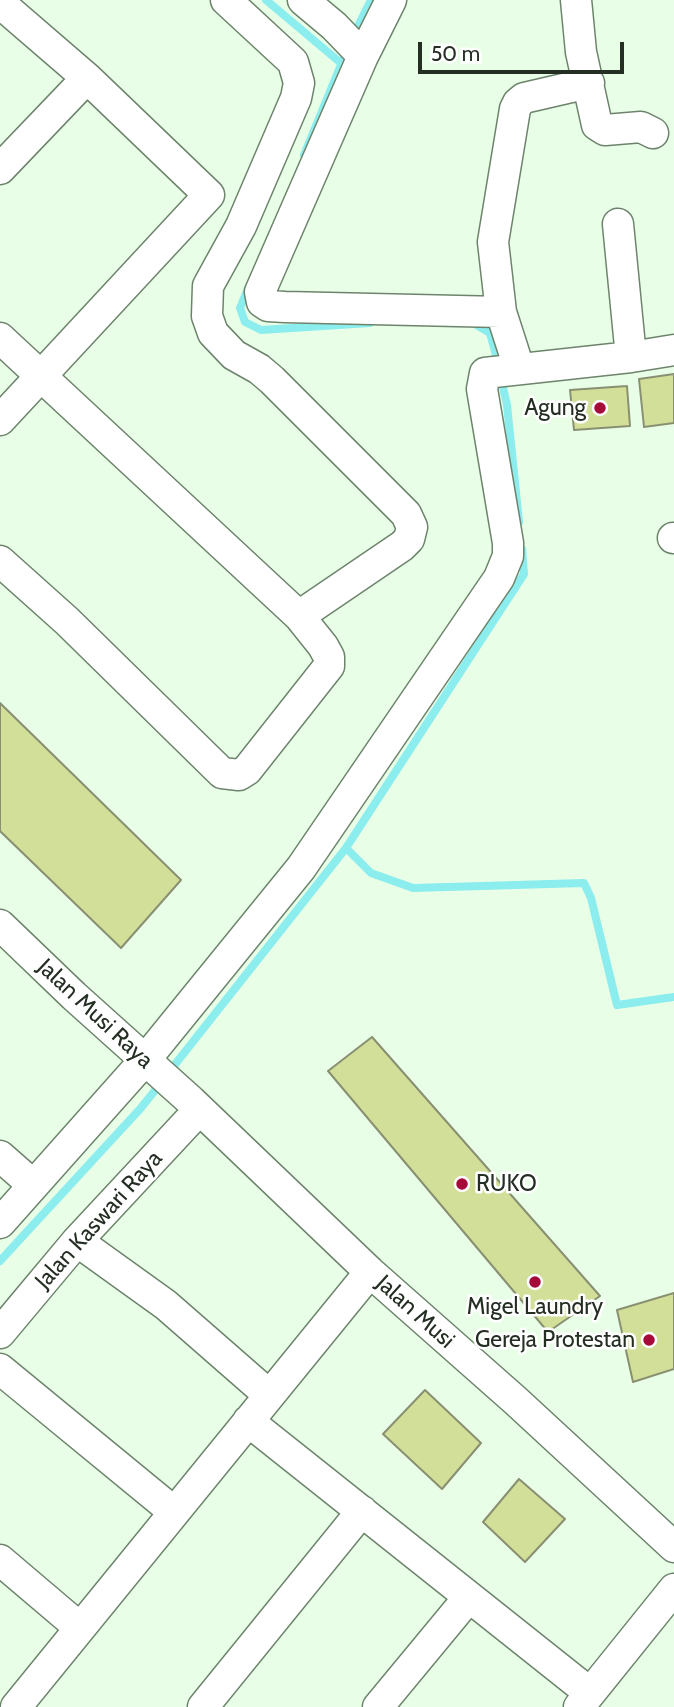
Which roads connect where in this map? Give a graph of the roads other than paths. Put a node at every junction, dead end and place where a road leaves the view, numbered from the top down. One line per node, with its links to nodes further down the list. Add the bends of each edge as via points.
1 (226, 0): 13 (street, via 293,62 299,83)
2 (303, 0): 6 (street)
3 (391, 0): 6 (street)
4 (576, 0): 8 (street)
5 (0, 3): 7 (street)
6 (360, 52): 14 (street, via 260,292 262,302 285,307)
7 (87, 78): 10 (street); 11 (street)
8 (589, 83): 9 (street, via 599,127 640,127); 14 (street, via 524,98 515,109 493,242)
9 (653, 133)
10 (0, 169)
11 (209, 195): 13 (street); 19 (street)
12 (618, 224): 17 (street)
13 (241, 226): 22 (street, via 208,286 207,316 214,333 234,355 272,380 406,514 412,527 401,546)
14 (501, 313): 18 (street)
15 (0, 338): 19 (street)
16 (674, 350): 17 (street)
17 (631, 357): 18 (street)
18 (506, 370): 24 (street, via 482,389 508,543 499,578 301,868)
19 (41, 377): 20 (street); 22 (street)
20 (0, 420)
21 (0, 561): 22 (street, via 227,774 247,770 329,666 323,646)
22 (299, 616)
23 (0, 925): 24 (street, Jalan Musi Raya)
24 (149, 1064): 25 (street, Jalan Musi Raya); 27 (street)
25 (195, 1105): 29 (street, Jalan Kaswari Raya); 30 (street, Jalan Musi)
26 (0, 1156): 27 (street)
27 (33, 1185): 28 (street)
28 (0, 1223)
29 (77, 1241): 31 (street, Jalan Kaswari Raya); 33 (street, via 166,1305)
30 (370, 1272): 33 (street); 37 (street, Jalan Musi)
31 (0, 1333)
32 (0, 1369): 36 (street)
33 (269, 1395): 34 (street)
34 (248, 1421): 35 (street); 36 (street)
35 (362, 1511): 40 (street); 44 (street)
36 (174, 1512): 41 (street)
37 (674, 1547)
38 (0, 1560): 41 (street)
39 (674, 1589): 42 (street)
40 (469, 1597): 42 (street); 45 (street)
41 (80, 1628): 43 (street)
42 (585, 1700)
43 (16, 1707)
44 (203, 1707)
45 (378, 1707)

